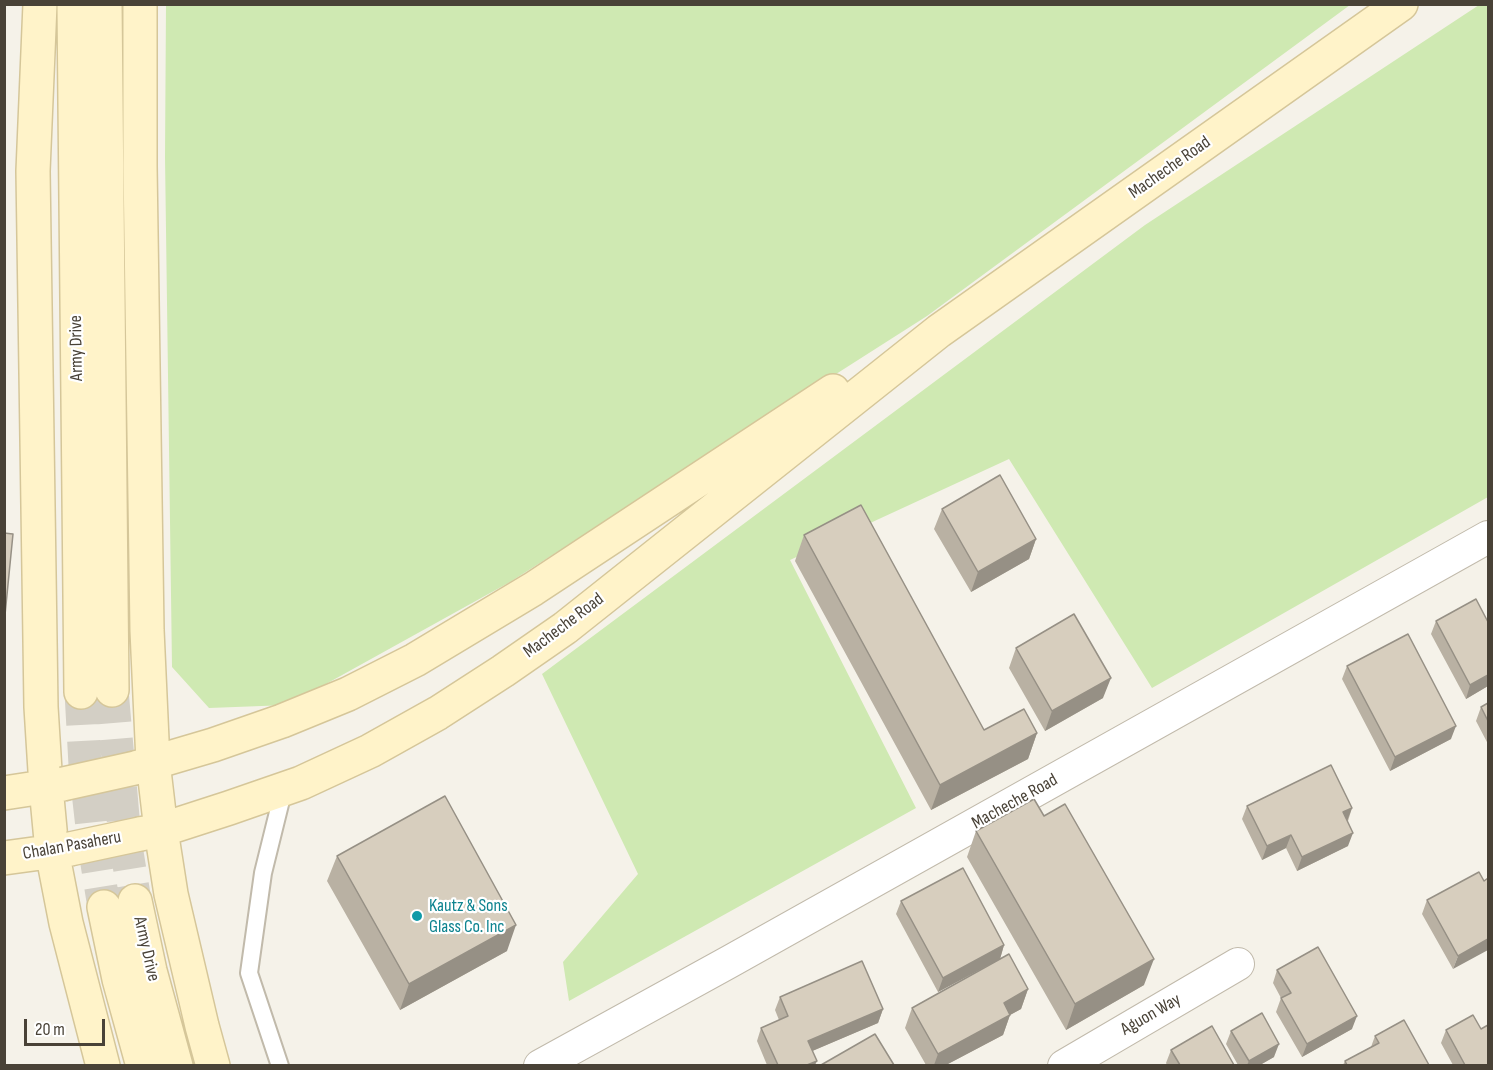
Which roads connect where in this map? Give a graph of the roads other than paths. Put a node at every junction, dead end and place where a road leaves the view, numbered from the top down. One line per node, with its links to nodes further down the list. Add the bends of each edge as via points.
1 (40, 4): 9 (main road, via 33,171 41,695)
2 (74, 4): 3 (main road, Army Drive, via 96,691)
3 (105, 4)
4 (140, 4): 8 (main road, via 147,630)
5 (1401, 4): 6 (main road, Macheche Road)
6 (939, 331): 8 (main road, Macheche Road, via 821,398 533,589 415,660 282,721); 10 (main road, Macheche Road, via 565,628 512,665 370,751)
7 (1488, 537): 21 (street, Macheche Road)
8 (144, 765): 9 (main road, bridge); 12 (main road)
9 (54, 785): 11 (main road); 13 (main road)
10 (284, 788): 12 (main road, Macheche Road); 20 (lane, via 264,873 249,973)
11 (4, 793)
12 (150, 832): 13 (main road, Chalan Pasaheru, bridge); 19 (main road, via 171,894)
13 (61, 850): 14 (main road, Chalan Pasaheru); 16 (main road, via 71,944)
14 (4, 858)
15 (1238, 964): 22 (street, Aguon Way)
16 (103, 1065)
17 (143, 1065): 18 (main road, Army Drive, via 120,979 120,904 150,971)
18 (176, 1065)
19 (213, 1065)
20 (280, 1065)
21 (540, 1065)
22 (1064, 1065)

